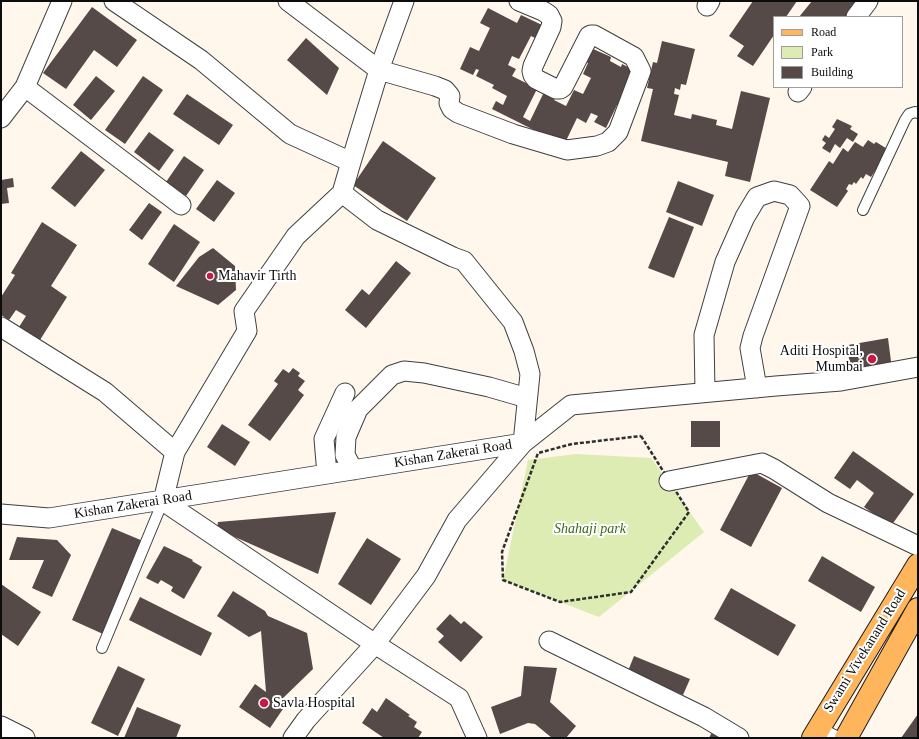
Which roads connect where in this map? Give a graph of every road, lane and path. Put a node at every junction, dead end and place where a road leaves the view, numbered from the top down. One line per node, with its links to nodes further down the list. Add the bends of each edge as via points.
1 (62, 1): 9 (street)
2 (114, 1): 12 (street, via 201,60 290,134)
3 (288, 1): 8 (street)
4 (404, 1): 8 (street)
5 (519, 1): 8 (street, via 544,11 552,21 532,71 536,79 556,89 563,87 591,35 634,57 641,71 618,132 608,142 567,150 513,134 458,113 452,109 449,103 450,96 445,90)
6 (868, 1): 7 (street)
7 (857, 16)
8 (379, 70): 12 (street)
9 (25, 87): 11 (street); 14 (street)
10 (918, 113): 15 (lane, via 909,114)
11 (1, 118)
12 (350, 162): 13 (street)
13 (342, 193): 21 (street, via 378,220 453,258 464,261 513,322 530,374); 23 (street, via 296,236 244,311 248,331)
14 (181, 205)
15 (863, 210)
16 (1, 327): 23 (street, via 105,392)
17 (918, 367): 18 (street, Kishan Zakerai Road, via 842,381)
18 (756, 382): 19 (street, Kishan Zakerai Road); 19 (street, via 750,348 753,336 800,206 790,196 774,191 757,197 725,262 704,335)
19 (705, 387): 22 (street, Kishan Zakerai Road, via 571,405)
20 (345, 393): 25 (street, via 324,439)
21 (527, 398): 22 (street); 24 (street, via 424,373 404,371 392,375 358,409 346,436 345,455)
22 (523, 442): 24 (street, Kishan Zakerai Road); 32 (street, via 457,520 426,576)
23 (175, 452): 27 (street)
24 (353, 470): 25 (street, Kishan Zakerai Road)
25 (327, 474): 27 (street, Kishan Zakerai Road)
26 (669, 481): 26 (path, via 689,512 631,592 560,602 503,580 502,552 538,454 572,444 640,436); 29 (street, via 762,463)
27 (163, 501): 28 (street, Kishan Zakerai Road, via 49,518); 32 (street); 33 (lane)
28 (1, 514)
29 (918, 561): 35 (main road, Swami Vivekanand Road)
30 (918, 609): 41 (main road, Swami Vivekanand Road)
31 (549, 641): 39 (street, via 704,717)
32 (376, 644): 37 (street, via 306,720); 38 (street, via 459,698)
33 (102, 648)
34 (1, 726): 36 (street)
35 (816, 732): 40 (lane)
36 (24, 738)
37 (293, 738)
38 (477, 738)
39 (739, 738)
40 (840, 738)
41 (846, 738)

